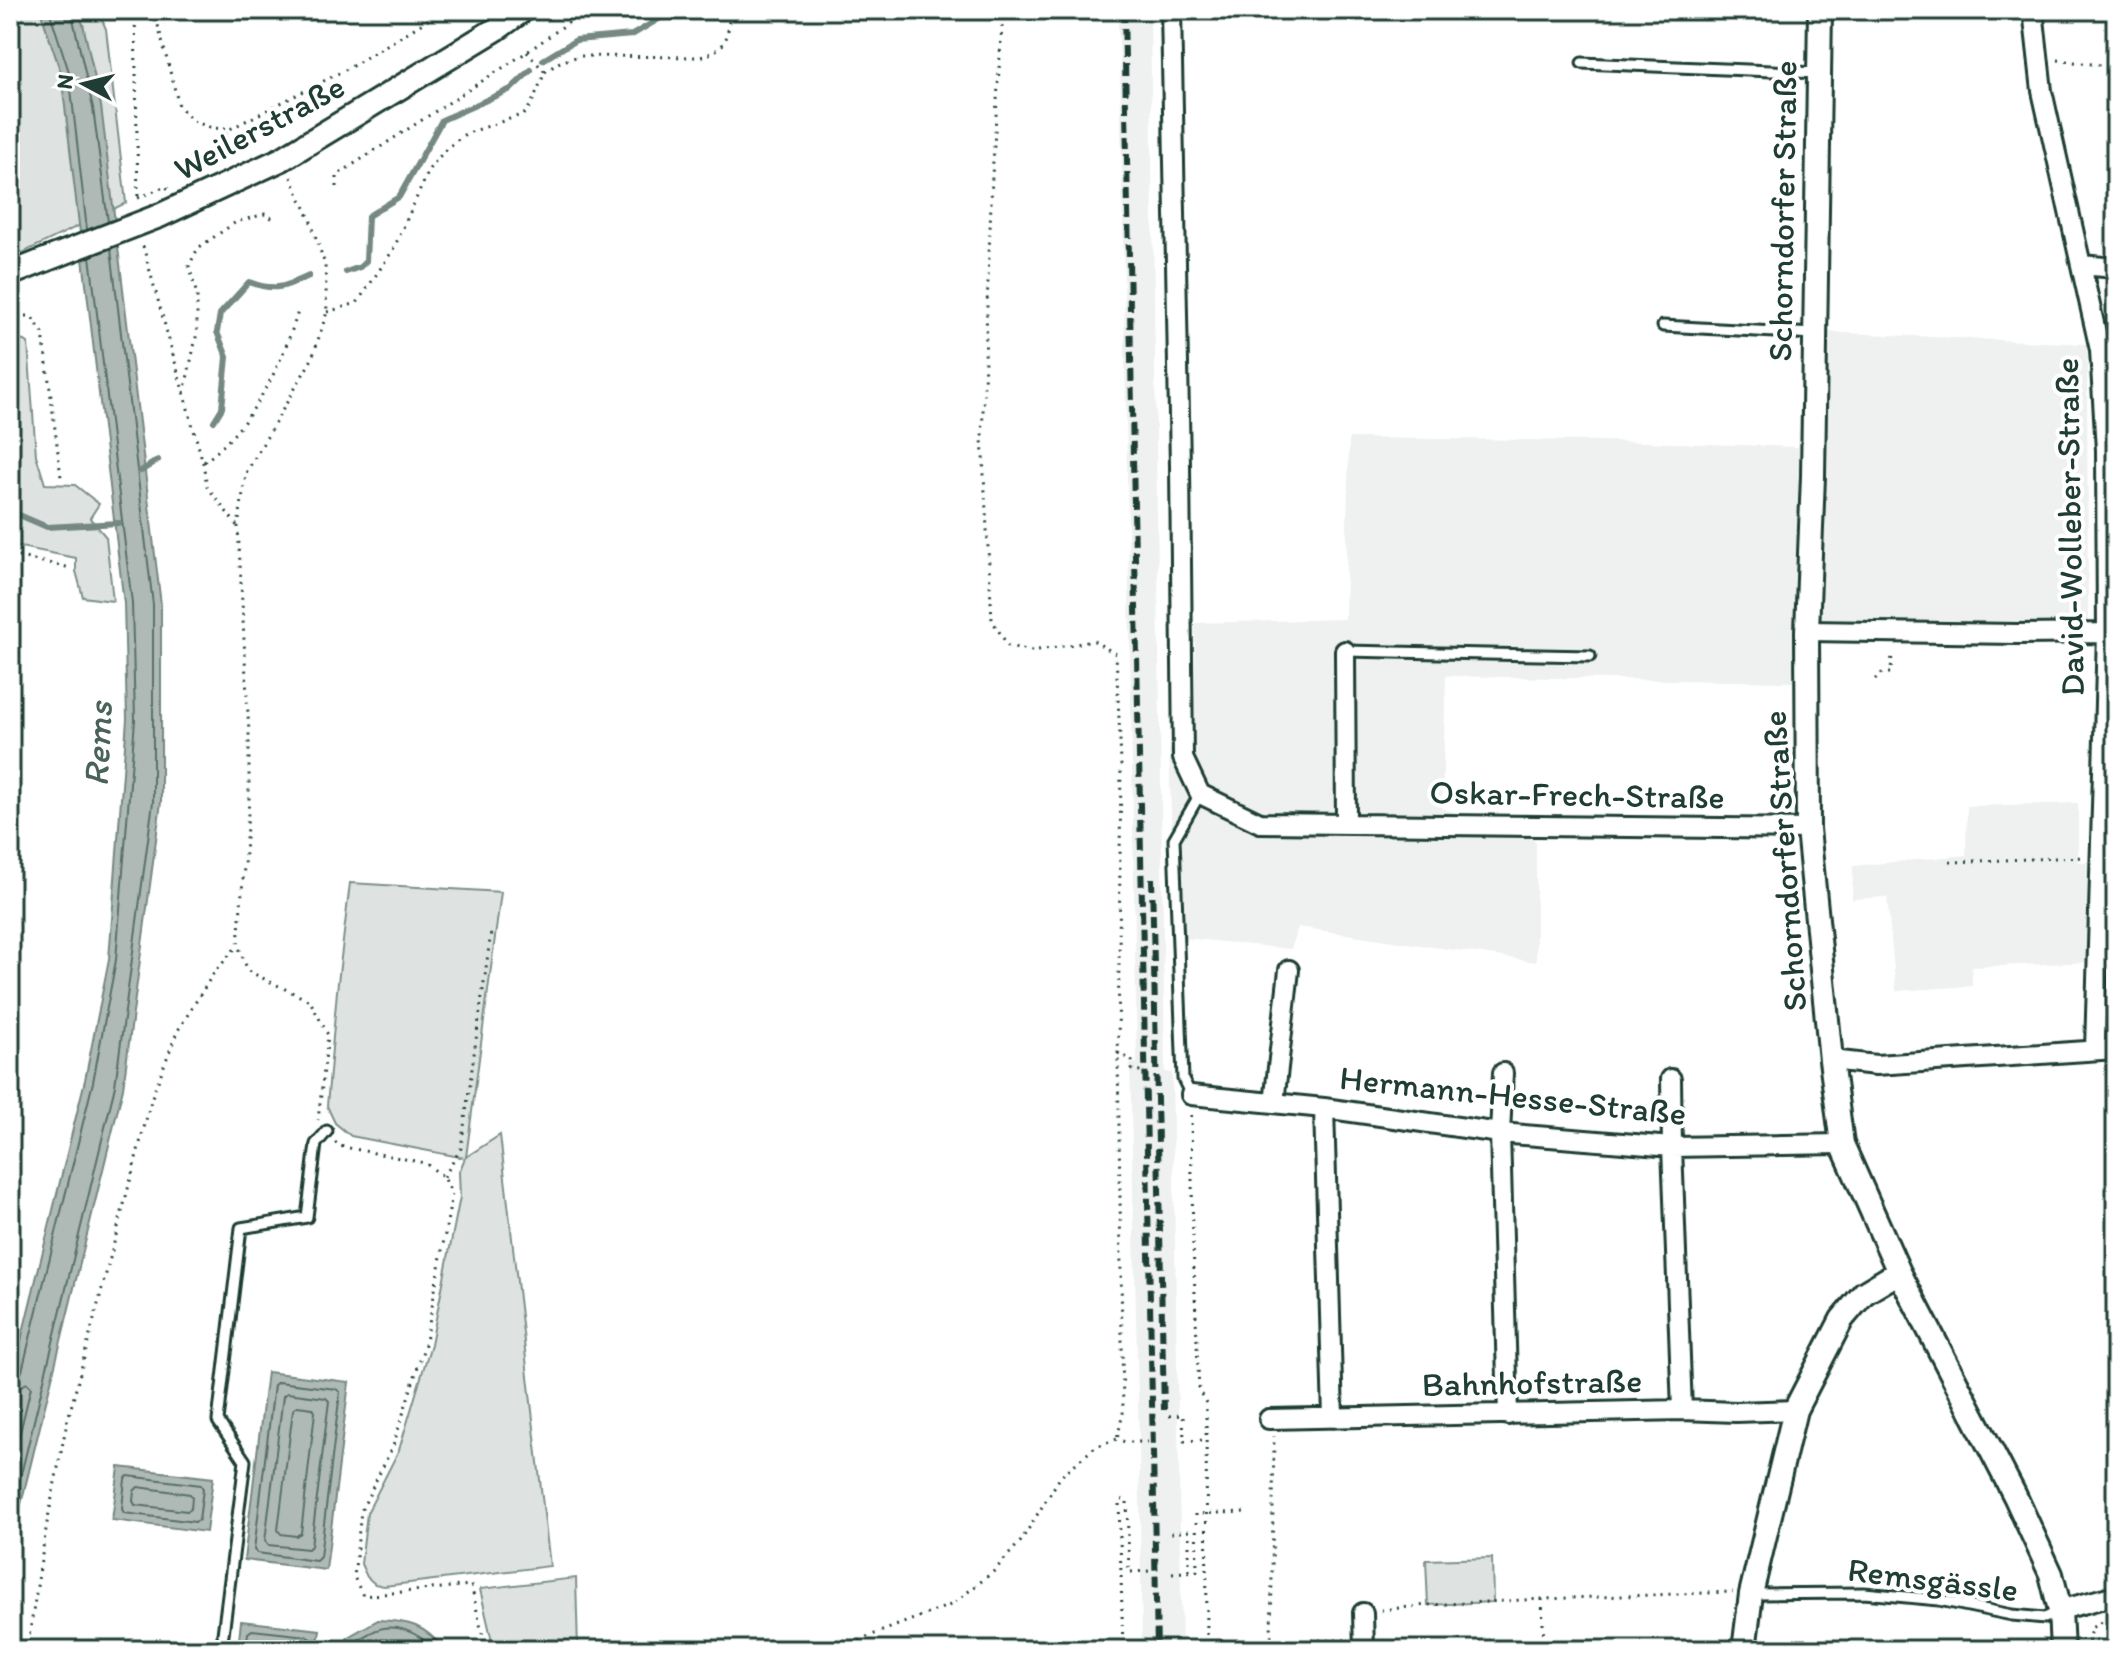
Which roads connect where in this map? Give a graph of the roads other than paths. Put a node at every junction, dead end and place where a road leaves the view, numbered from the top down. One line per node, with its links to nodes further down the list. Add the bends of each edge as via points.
1 (523, 10): 9 (street, Weilerstraße, bridge, via 282,159)
2 (1171, 10): 17 (street, via 1183,758)
3 (1820, 10): 6 (street, Schorndorfer Straße)
4 (2033, 10): 7 (street, David-Wolleber-Straße, via 2042,91)
5 (1582, 63): 6 (lane)
6 (1819, 73): 11 (street, Schorndorfer Straße)
7 (2081, 265): 8 (street); 12 (street, David-Wolleber-Straße, via 2100,350)
8 (2116, 268)
9 (10, 274)
10 (1663, 326): 11 (lane)
11 (1814, 334): 13 (street, Schorndorfer Straße)
12 (2111, 450): 14 (street, David-Wolleber-Straße)
13 (1807, 631): 14 (street); 19 (street, Schorndorfer Straße)
14 (2107, 633): 22 (street, David-Wolleber-Straße)
15 (1345, 651): 16 (lane); 18 (street)
16 (1590, 656)
17 (1200, 794): 18 (street, Oskar-Frech-Straße, via 1260,823); 26 (lane, via 1174,839 1183,1079)
18 (1346, 824): 19 (street, Oskar-Frech-Straße)
19 (1808, 829): 23 (street, Schorndorfer Straße)
20 (1289, 970): 27 (street)
21 (2116, 1049): 22 (street)
22 (2095, 1050): 23 (street, via 1876,1065)
23 (1831, 1060): 31 (street, Schorndorfer Straße)
24 (1503, 1073): 30 (street)
25 (1671, 1079): 32 (street)
26 (1191, 1095): 27 (street, Hermann-Hesse-Straße)
27 (1274, 1103): 28 (street, Hermann-Hesse-Straße)
28 (1324, 1108): 30 (street, Hermann-Hesse-Straße); 37 (street)
29 (327, 1131): 44 (lane, via 316,1144 307,1217 241,1228 218,1421 245,1461)
30 (1500, 1133): 32 (street, Hermann-Hesse-Straße); 36 (street)
31 (1842, 1144): 32 (street, Hermann-Hesse-Straße); 33 (street, Schorndorfer Straße)
32 (1672, 1147): 34 (street)
33 (1899, 1272): 35 (street, via 1864,1293 1842,1319); 41 (street, Schorndorfer Straße, via 2015,1496 2051,1574)
34 (1682, 1410): 35 (street, Bahnhofstraße); 36 (street, Bahnhofstraße)
35 (1795, 1410): 40 (street)
36 (1508, 1415): 37 (street, Bahnhofstraße)
37 (1333, 1418): 38 (street, Bahnhofstraße)
38 (1272, 1419)
39 (2116, 1595): 41 (street)
40 (1750, 1599): 41 (lane, Remsgässle, via 1879,1595 2045,1618); 45 (street)
41 (2060, 1610): 46 (street, Schorndorfer Straße)
42 (1363, 1613): 43 (street)
43 (1364, 1644)
44 (221, 1650)
45 (1744, 1650)
46 (2062, 1650)

